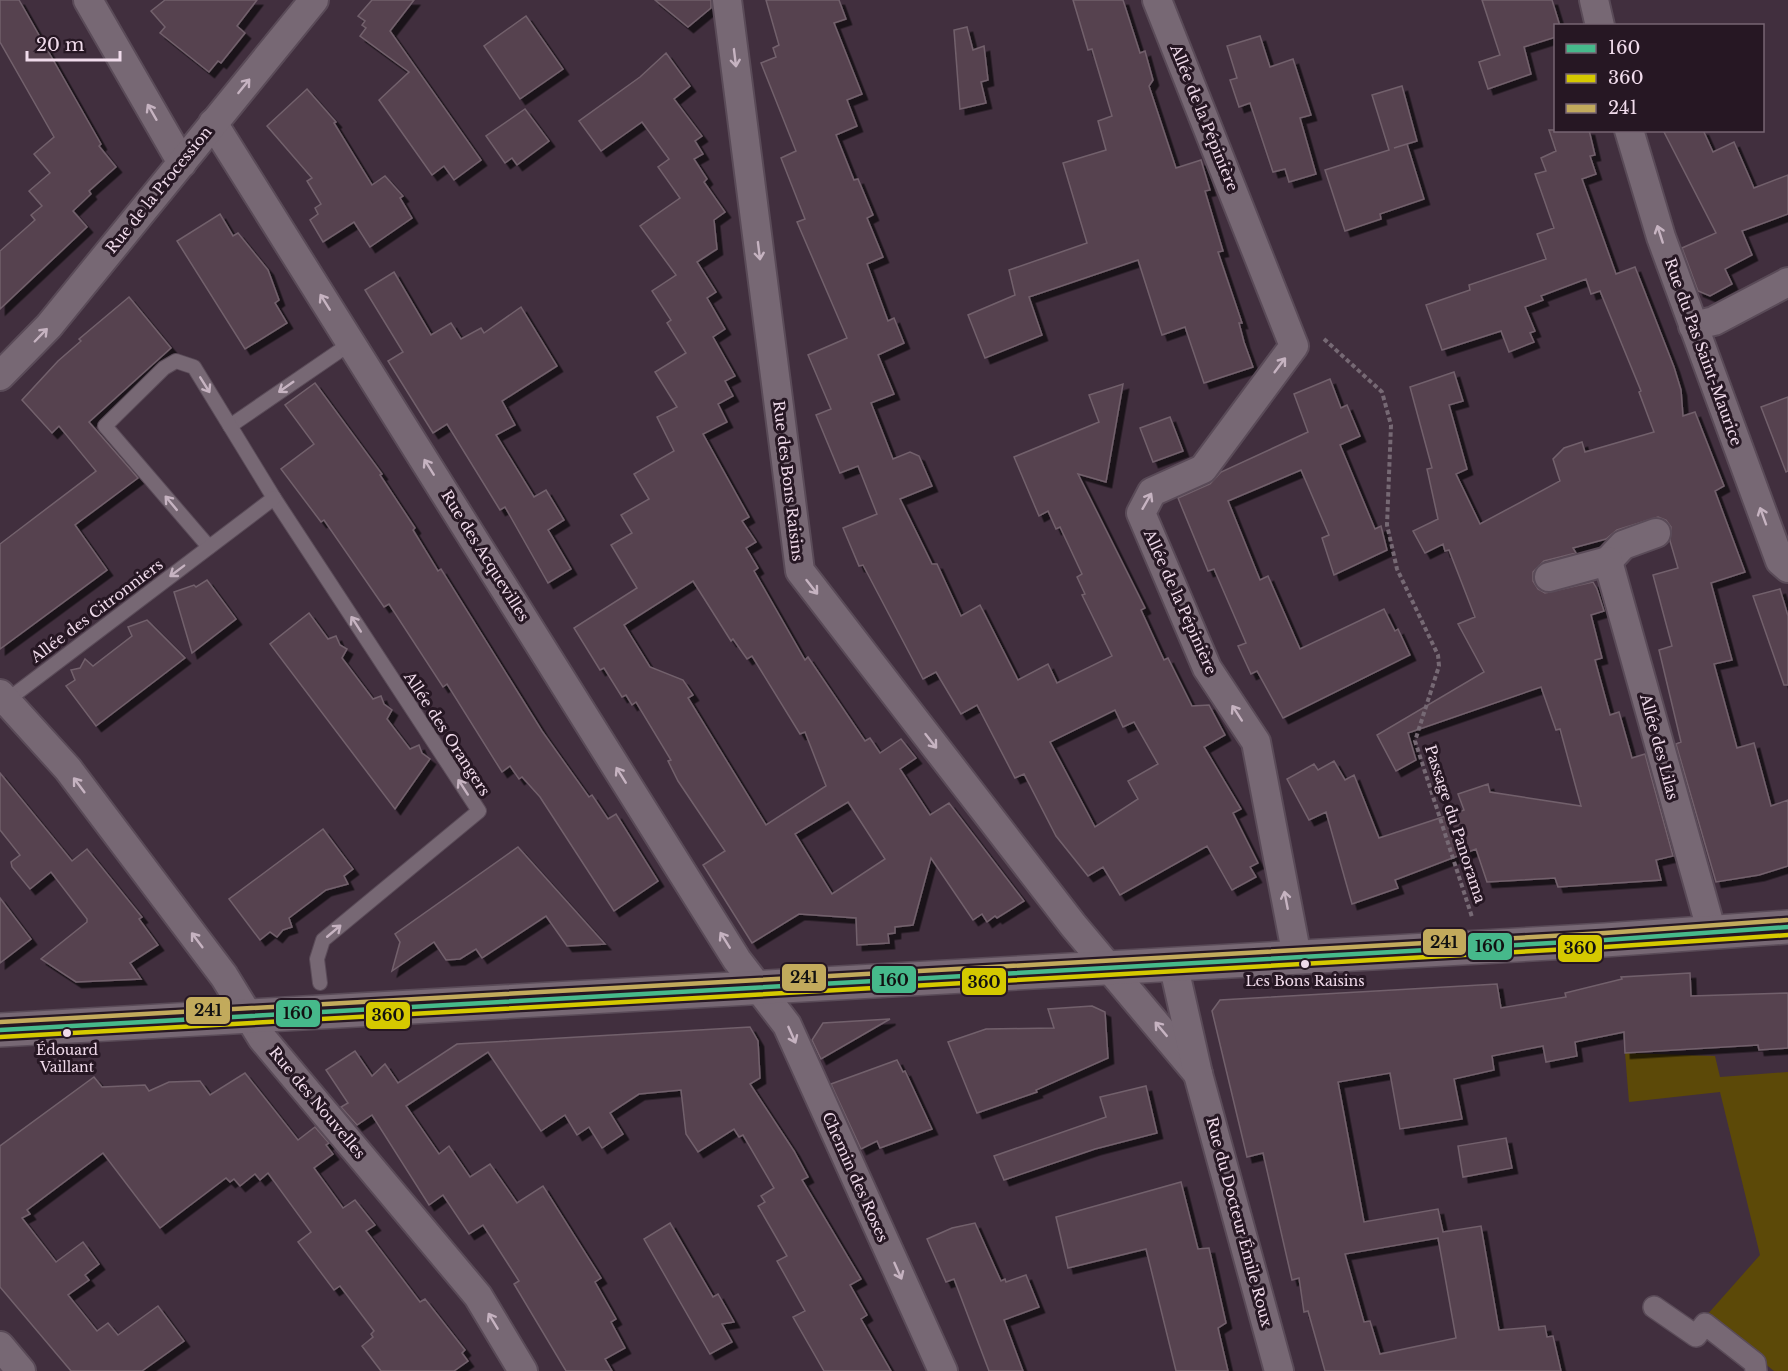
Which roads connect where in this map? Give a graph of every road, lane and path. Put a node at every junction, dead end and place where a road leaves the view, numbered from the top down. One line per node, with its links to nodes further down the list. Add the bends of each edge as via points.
1 (88, 0): 9 (street, one-way to 1)
2 (314, 0): 7 (street, Rue de la Procession, one-way to 2)
3 (727, 0): 28 (street, Rue des Bons Raisins, one-way to 28, via 800,571)
4 (1157, 0): 13 (street, Allée de la Pépinière)
5 (1594, 0): 6 (street)
6 (1600, 24)
7 (213, 123): 9 (street, Rue de la Procession); 12 (street, Rue des Acquevilles, one-way to 7)
8 (1630, 132): 11 (street, Rue du Pas Saint-Maurice, one-way to 8, via 1660,237)
9 (182, 163): 14 (street, Rue de la Procession, one-way to 9, via 50,326)
10 (1788, 282): 11 (street, via 1714,321)
11 (1693, 326): 20 (street, Rue du Pas Saint-Maurice, one-way to 11, via 1780,561)
12 (351, 343): 15 (lane, one-way to 15); 30 (street, Rue des Acquevilles, one-way to 12, via 737,960)
13 (1294, 346): 23 (path, Passage du Panorama, via 1325,339 1382,392 1392,425 1387,525 1397,569 1438,656 1439,666 1415,741); 26 (street, Allée de la Pépinière, one-way to 13, via 1256,742 1207,668 1141,513 1152,492 1203,469)
14 (0, 376)
15 (230, 426): 16 (lane); 18 (lane, one-way to 15, via 105,426 176,361 194,367)
16 (274, 498): 18 (lane, Allée des Citronniers); 29 (lane, Allée des Orangers, one-way to 16, via 317,959 322,940 478,812)
17 (1656, 534): 19 (street, via 1623,545)
18 (209, 547): 22 (lane, Allée des Citronniers, one-way to 22)
19 (1608, 561): 21 (street); 25 (street, Allée des Lilas)
20 (1788, 568)
21 (1550, 577)
22 (3, 697): 31 (street, Rue des Nouvelles, one-way to 22, via 224,976 68,770)
23 (1473, 921)
24 (1788, 927): 25 (street)
25 (1712, 933): 26 (street)
26 (1297, 957): 27 (street)
27 (1173, 963): 28 (street); 33 (street, Rue du Docteur Émile Roux)
28 (1109, 968): 30 (street); 33 (street, Rue du Docteur Émile Roux, one-way to 28)
29 (320, 983)
30 (759, 987): 31 (street); 38 (street, Chemin des Roses, one-way to 38, via 787,1025)
31 (249, 1015): 32 (street); 37 (street, Rue des Nouvelles, one-way to 31, via 478,1296 262,1038)
32 (0, 1030)
33 (1198, 1074): 39 (street, Rue du Docteur Émile Roux)
34 (1654, 1307): 40 (street, via 1696,1336 1705,1324 1755,1363)
35 (0, 1346): 36 (street)
36 (21, 1371)
37 (523, 1371)
38 (943, 1371)
39 (1279, 1371)
40 (1756, 1371)

